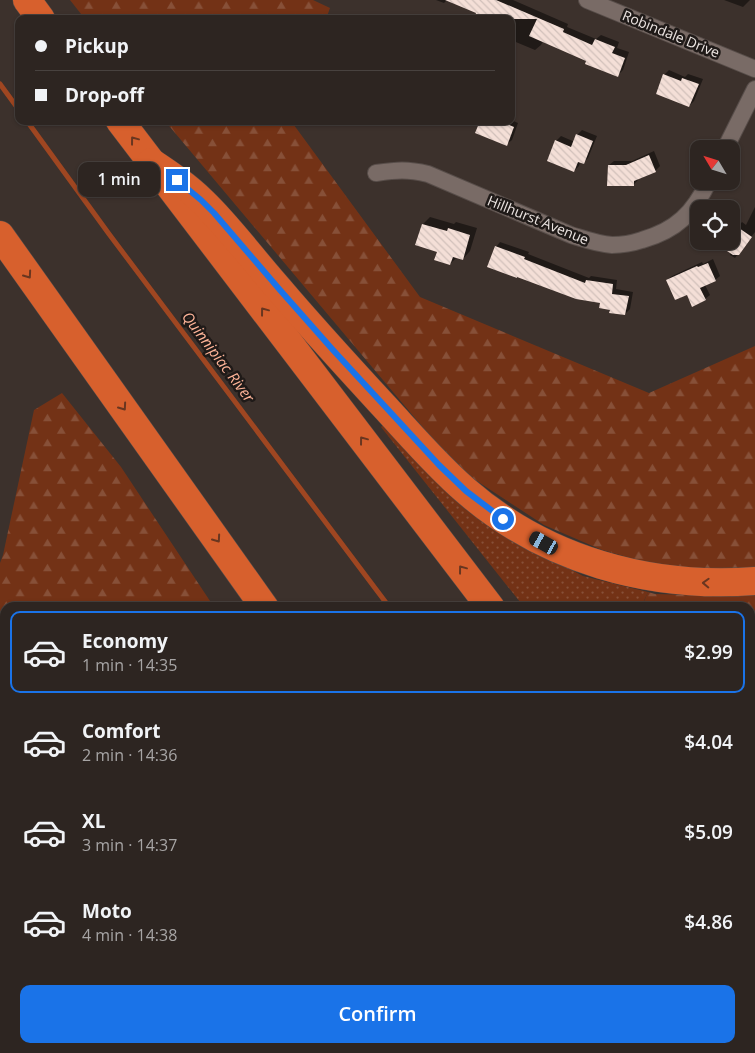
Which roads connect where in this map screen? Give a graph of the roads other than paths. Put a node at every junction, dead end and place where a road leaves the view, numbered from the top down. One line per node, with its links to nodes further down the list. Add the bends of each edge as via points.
1 (27, 0): 3 (highway)
2 (587, 0): 4 (street, Robindale Drive)
3 (38, 15)
4 (755, 69)
5 (755, 89): 7 (street)
6 (123, 125): 8 (highway, one-way to 6)
7 (730, 140)
8 (150, 162): 12 (highway, one-way to 8, via 689,582 611,569 544,543 496,514 452,479 286,298 214,213 186,186); 14 (highway, one-way to 8)
9 (376, 174): 10 (street, Hillhurst Avenue, via 410,170 428,174 571,234 613,245 657,236 676,226 692,210)
10 (704, 190)
11 (0, 235): 13 (highway, one-way to 13)
12 (755, 581)
13 (261, 602)
14 (486, 602)

